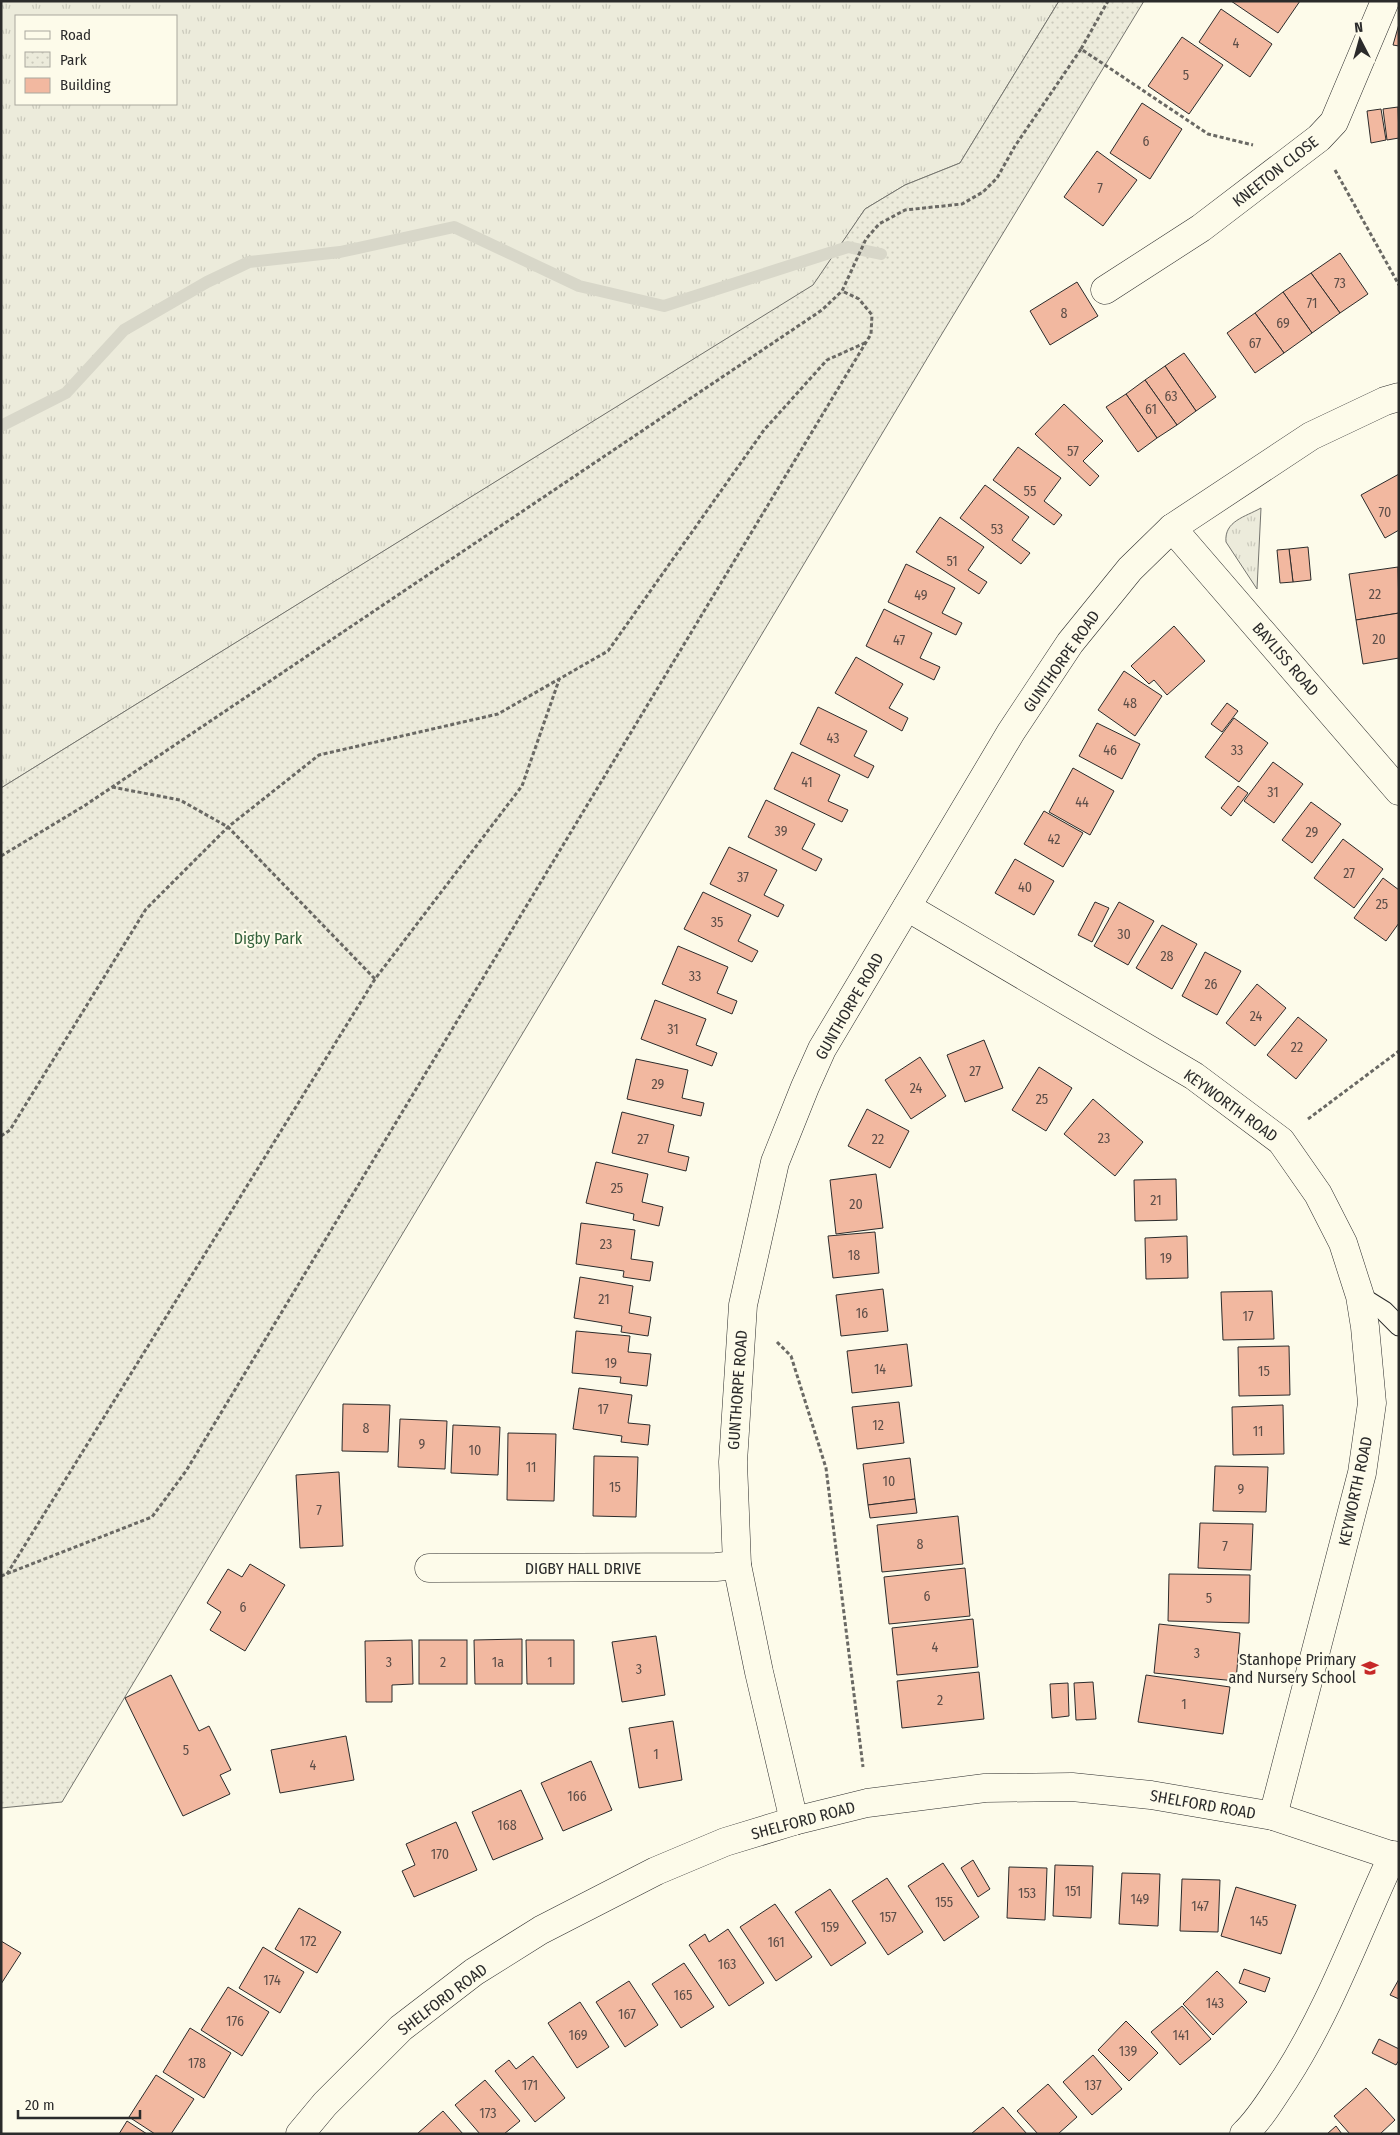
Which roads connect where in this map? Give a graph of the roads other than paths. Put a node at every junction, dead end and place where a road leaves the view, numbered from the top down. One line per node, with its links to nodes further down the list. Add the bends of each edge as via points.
1 (1385, 1): 2 (street, KNEETON CLOSE, via 1334,122 1319,138 1201,228)
2 (1106, 290)
3 (1399, 397): 4 (street, GUNTHORPE ROAD, via 1311,436)
4 (1172, 528): 5 (street, BAYLISS ROAD); 6 (street, GUNTHORPE ROAD, via 1130,570 1070,643 1011,732)
5 (1399, 791)
6 (906, 907): 7 (street, KEYWORTH ROAD, via 1194,1076 1281,1141 1318,1194 1343,1243); 9 (street, GUNTHORPE ROAD, via 822,1048 775,1162 743,1305 733,1462)
7 (1360, 1296): 8 (lane, via 1384,1311); 11 (street, KEYWORTH ROAD, via 1372,1402 1362,1473)
8 (1399, 1326)
9 (737, 1565): 10 (street, DIGBY HALL DRIVE); 12 (street, GUNTHORPE ROAD, via 758,1672)
10 (429, 1568)
11 (1273, 1816): 12 (street, SHELFORD ROAD, via 1151,1795 1072,1787 985,1788 867,1803); 13 (street, SHELFORD ROAD)
12 (794, 1820): 14 (street, SHELFORD ROAD, via 725,1842 656,1871 541,1930 474,1972 401,2028 325,2104)
13 (1396, 1856): 15 (street, SHELFORD ROAD, via 1306,2044 1258,2121)
14 (300, 2134)
15 (1244, 2134)

